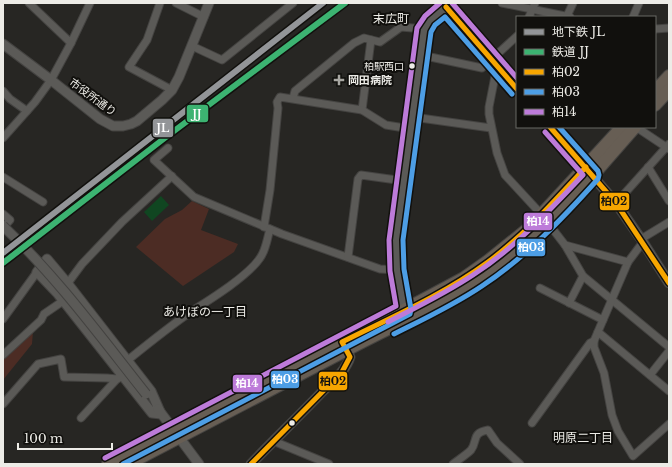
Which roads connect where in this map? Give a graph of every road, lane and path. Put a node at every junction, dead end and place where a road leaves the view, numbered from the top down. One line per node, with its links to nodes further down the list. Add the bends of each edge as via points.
1 (29, 3): 22 (street)
2 (90, 3): 22 (street)
3 (160, 3): 30 (street, via 147,40 129,67)
4 (176, 3): 16 (street)
5 (209, 3): 16 (street, 市役所通り)
6 (293, 3): 24 (street, via 222,60)
7 (502, 3): 11 (street)
8 (573, 3): 14 (street)
9 (639, 3): 15 (street)
10 (448, 5): 18 (street, via 430,20); 26 (street)
11 (534, 6): 12 (street); 13 (street)
12 (529, 16)
13 (566, 16)
14 (569, 16)
15 (633, 16)
16 (204, 17): 24 (street, 市役所通り)
17 (669, 28): 19 (street)
18 (424, 29): 21 (street, via 401,27 380,42); 25 (street)
19 (656, 29)
20 (516, 37): 26 (street)
21 (371, 40): 34 (street, via 364,38 354,43 295,91); 36 (street)
22 (71, 42): 28 (street)
23 (3, 44): 28 (street, 市役所通り)
24 (192, 46): 30 (street, 市役所通り)
25 (421, 55): 26 (street, via 482,68); 38 (street)
26 (494, 63): 29 (street); 39 (street, via 489,107)
27 (669, 76): 31 (highway)
28 (51, 80): 30 (street, 市役所通り, via 100,120 113,126 123,126 136,121); 37 (street)
29 (516, 88)
30 (172, 90)
31 (656, 90)
32 (669, 90): 35 (highway)
33 (3, 91): 37 (street)
34 (293, 98): 36 (street); 60 (street, via 280,97 277,102)
35 (656, 104)
36 (362, 110): 44 (street, via 386,125)
37 (27, 111): 45 (street)
38 (413, 117): 39 (street); 44 (street)
39 (491, 128): 57 (street, via 505,175)
40 (551, 128): 49 (street)
41 (621, 128): 49 (highway)
42 (635, 128): 49 (highway)
43 (638, 128): 46 (street)
44 (412, 129): 52 (street)
45 (3, 138)
46 (668, 147): 48 (street)
47 (168, 148): 50 (street, via 151,158)
48 (648, 167): 53 (street); 55 (street)
49 (589, 171): 55 (street); 57 (highway)
50 (172, 176): 60 (street, via 194,196); 69 (street, via 122,222 82,264)
51 (3, 178): 54 (street)
52 (404, 180): 63 (street, via 360,175); 65 (street, via 396,240)
53 (669, 201)
54 (43, 202)
55 (616, 203): 61 (street)
56 (3, 214): 59 (street, via 10,220)
57 (545, 219): 62 (street); 74 (highway, via 464,278)
58 (669, 222): 61 (street)
59 (3, 227): 88 (street, bridge, via 68,294)
60 (267, 228): 63 (street); 83 (street, via 264,252 250,269)
61 (642, 241): 64 (street); 68 (street)
62 (566, 245): 64 (street); 67 (street)
63 (348, 257): 65 (street, via 380,268)
64 (628, 262): 72 (street)
65 (397, 270): 74 (street)
66 (37, 272): 69 (street, via 47,259); 71 (street); 75 (street)
67 (583, 276): 72 (street); 73 (street)
68 (669, 283)
69 (68, 284): 71 (street); 83 (street)
70 (540, 288): 73 (street)
71 (60, 298): 82 (street, via 41,320); 85 (street)
72 (612, 300): 76 (street); 80 (street)
73 (569, 303): 76 (street)
74 (406, 315): 79 (highway)
75 (3, 319)
76 (603, 320): 77 (street)
77 (598, 332): 78 (street); 84 (street)
78 (594, 341): 90 (street); 91 (street, via 604,373 612,415 633,456)
79 (345, 346): 92 (highway); 93 (street, via 350,356 338,375)
80 (669, 347)
81 (669, 351): 84 (street)
82 (3, 354)
83 (128, 360): 88 (street, via 152,391)
84 (650, 375): 86 (street)
85 (120, 378): 87 (street, via 64,377 62,359 38,364); 88 (street, via 152,413); 89 (street)
86 (669, 391)
87 (3, 404)
88 (161, 414): 92 (street)
89 (81, 418)
90 (532, 423)
91 (669, 424)
92 (177, 434): 94 (highway); 95 (highway); 96 (street)
93 (276, 439): 97 (street); 98 (street, via 278,443)
94 (108, 464)
95 (128, 464)
96 (200, 464)
97 (251, 464)
98 (329, 464)
99 (453, 464): 100 (street, via 471,449 475,437 488,430 497,443)
100 (520, 464)

